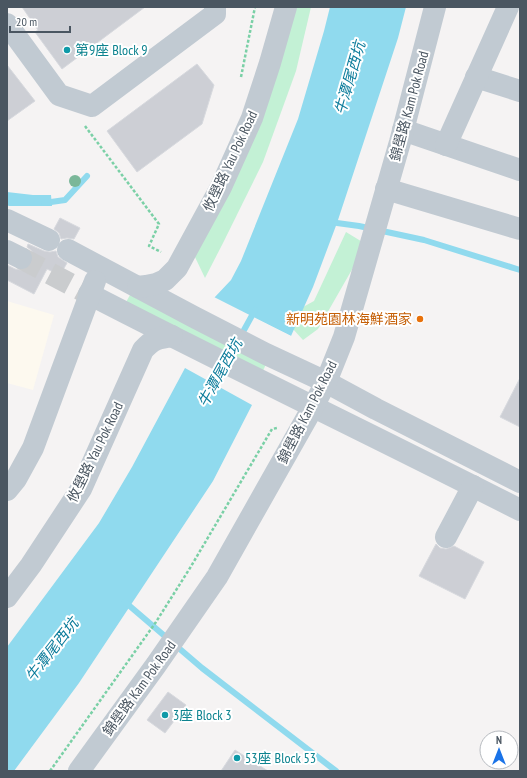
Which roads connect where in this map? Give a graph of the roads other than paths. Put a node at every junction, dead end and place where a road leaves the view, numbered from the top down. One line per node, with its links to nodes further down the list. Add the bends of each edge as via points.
1 (215, 7): 5 (street, via 215,14 92,106 59,95)
2 (286, 7): 17 (street, 攸壆路 Yau Pok Road, via 252,118 221,187 176,268 165,280)
3 (435, 7): 8 (street, 錦壆路 Kam Pok Road)
4 (508, 7): 6 (street)
5 (7, 24)
6 (476, 77): 7 (street); 9 (street)
7 (520, 91)
8 (403, 130): 9 (street); 11 (street, 錦壆路 Kam Pok Road)
9 (446, 145): 10 (street)
10 (520, 170)
11 (386, 189): 13 (street); 20 (street, 錦壆路 Kam Pok Road, via 344,337)
12 (7, 220): 14 (street)
13 (520, 229)
14 (48, 240)
15 (68, 250): 16 (street)
16 (100, 267): 17 (street); 18 (street)
17 (138, 287): 20 (street)
18 (89, 294): 19 (street); 24 (street, via 33,448)
19 (177, 338): 21 (street); 27 (street, 攸壆路 Yau Pok Road, via 160,338 143,350 80,489)
20 (326, 382): 21 (street, 錦壆路 Kam Pok Road); 22 (street)
21 (313, 407): 23 (street); 28 (street, 錦壆路 Kam Pok Road, via 217,577)
22 (520, 482)
23 (473, 486): 25 (street); 26 (street)
24 (7, 490)
25 (520, 510)
26 (446, 537)
27 (7, 597)
28 (79, 771)

